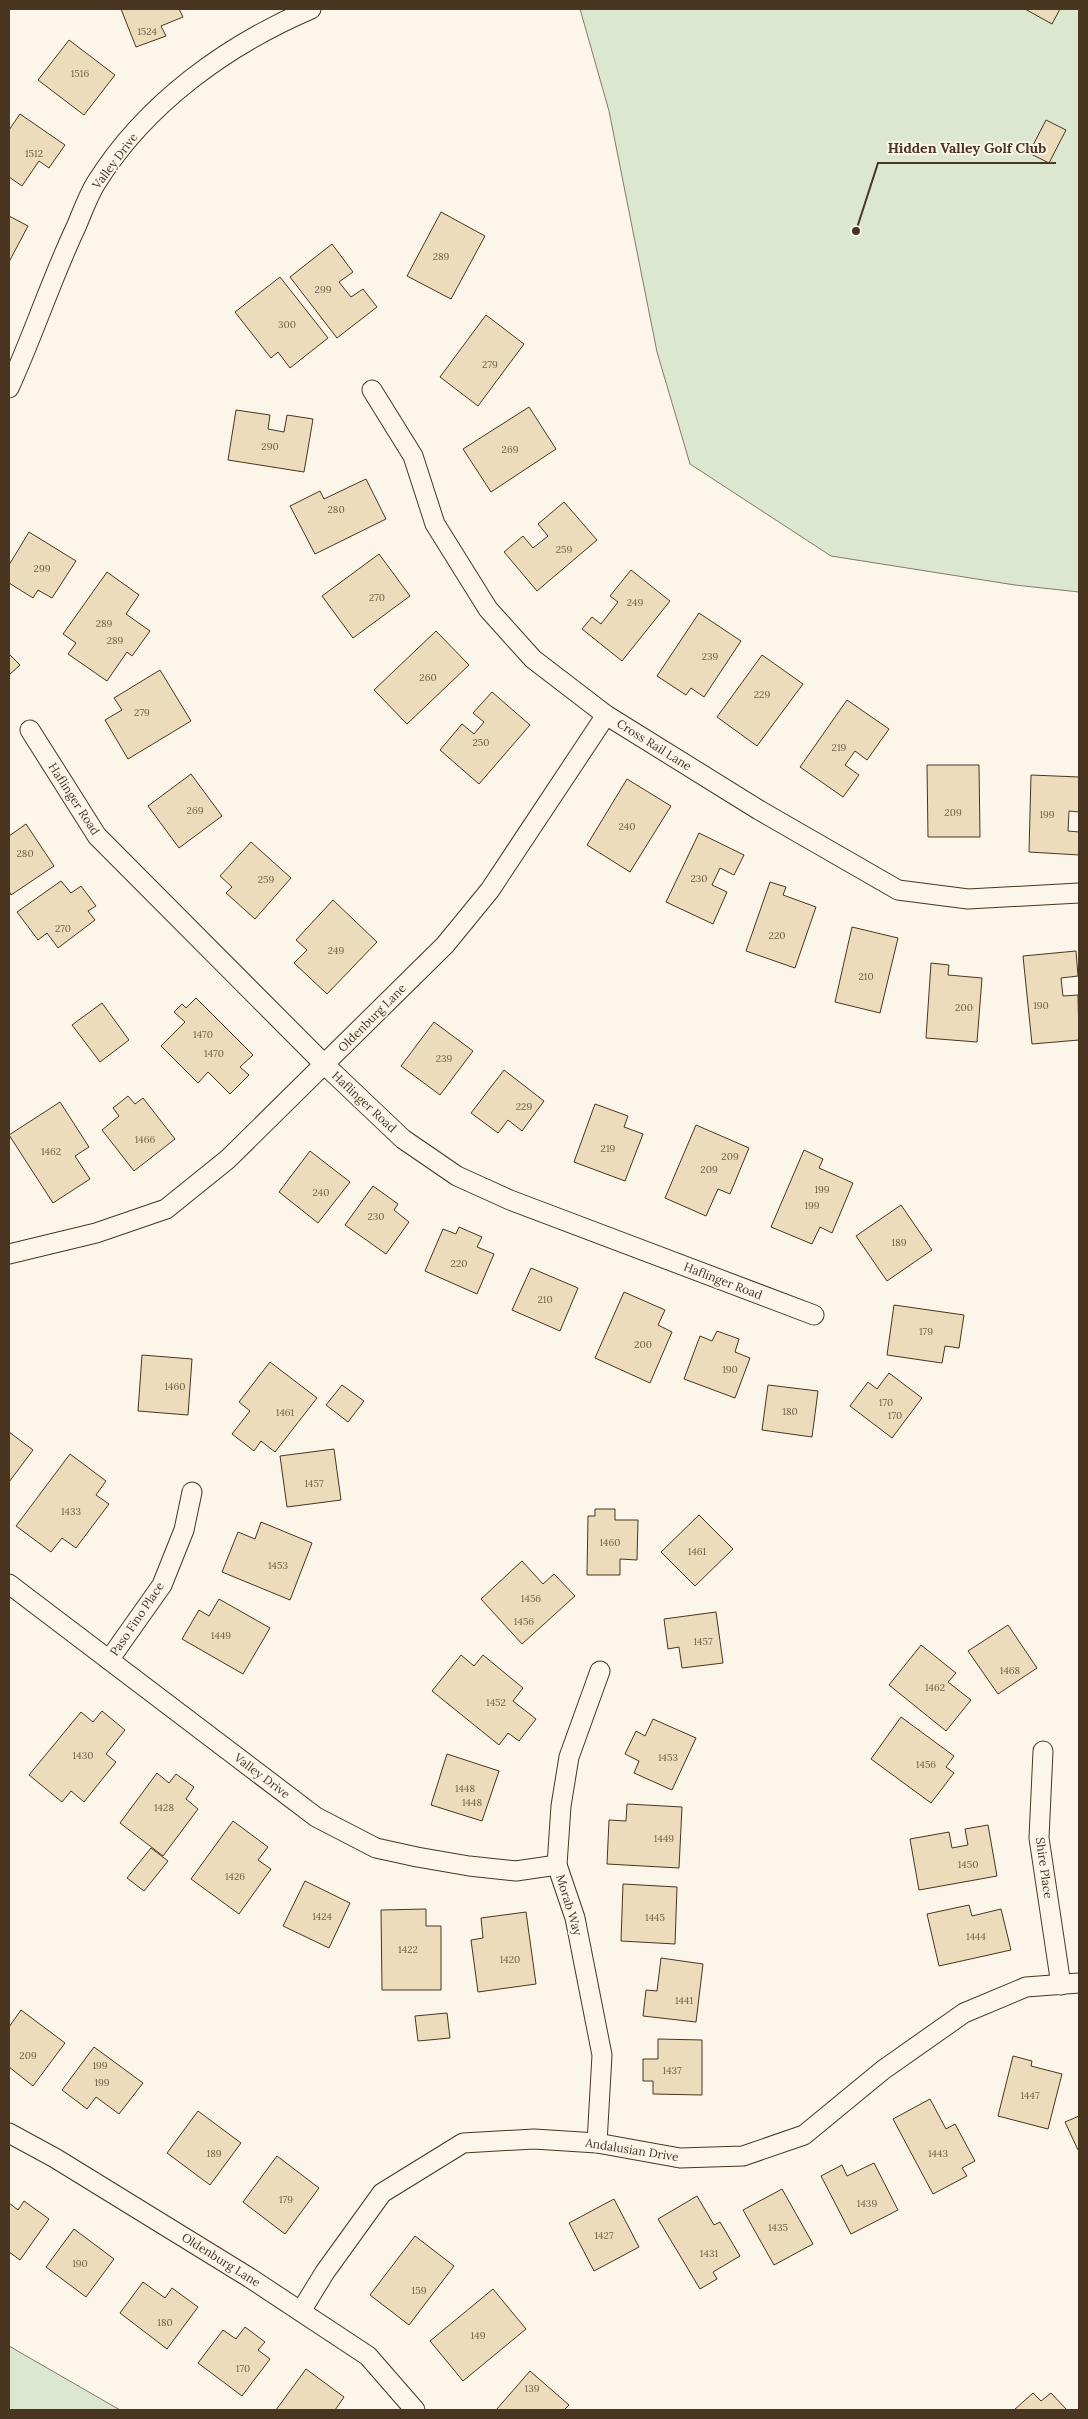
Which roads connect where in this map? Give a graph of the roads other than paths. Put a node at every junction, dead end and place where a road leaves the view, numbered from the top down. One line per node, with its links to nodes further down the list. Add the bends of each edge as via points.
1 (311, 9): 2 (street, Valley Drive, via 277,24 203,68 160,106 126,143 96,183)
2 (9, 388)
3 (372, 390): 4 (street, Cross Rail Lane, via 413,456 435,524 488,609 533,660)
4 (606, 715): 6 (street, Cross Rail Lane, via 759,810 898,890 968,899); 7 (street, Oldenburg Lane, via 490,890 445,945)
5 (30, 730): 7 (street, Haflinger Road, via 97,836)
6 (1079, 893)
7 (325, 1065): 8 (street, Oldenburg Lane, via 228,1159 166,1210 96,1233); 9 (street, Haflinger Road, via 403,1138 458,1176 510,1200)
8 (9, 1254)
9 (814, 1315)
10 (192, 1492): 12 (street, Paso Fino Place, via 184,1530 162,1585)
11 (9, 1584): 12 (street, Valley Drive)
12 (109, 1660): 15 (street, Valley Drive, via 316,1817 345,1834 376,1848 469,1866 516,1871)
13 (600, 1671): 15 (street, Morab Way, via 569,1757 561,1806)
14 (1043, 1751): 16 (street, Shire Place, via 1039,1838)
15 (557, 1865): 18 (street, Morab Way, via 575,1918 602,2055)
16 (1070, 1984): 18 (street, Andalusian Drive, via 1026,1987 964,2013 883,2070 804,2135 743,2156 680,2158)
17 (9, 2133): 19 (street, Oldenburg Lane, via 55,2158)
18 (597, 2143): 19 (street, Andalusian Drive, via 534,2139 463,2142 382,2193)
19 (301, 2311): 20 (street, Oldenburg Lane, via 368,2356)
20 (415, 2410)

